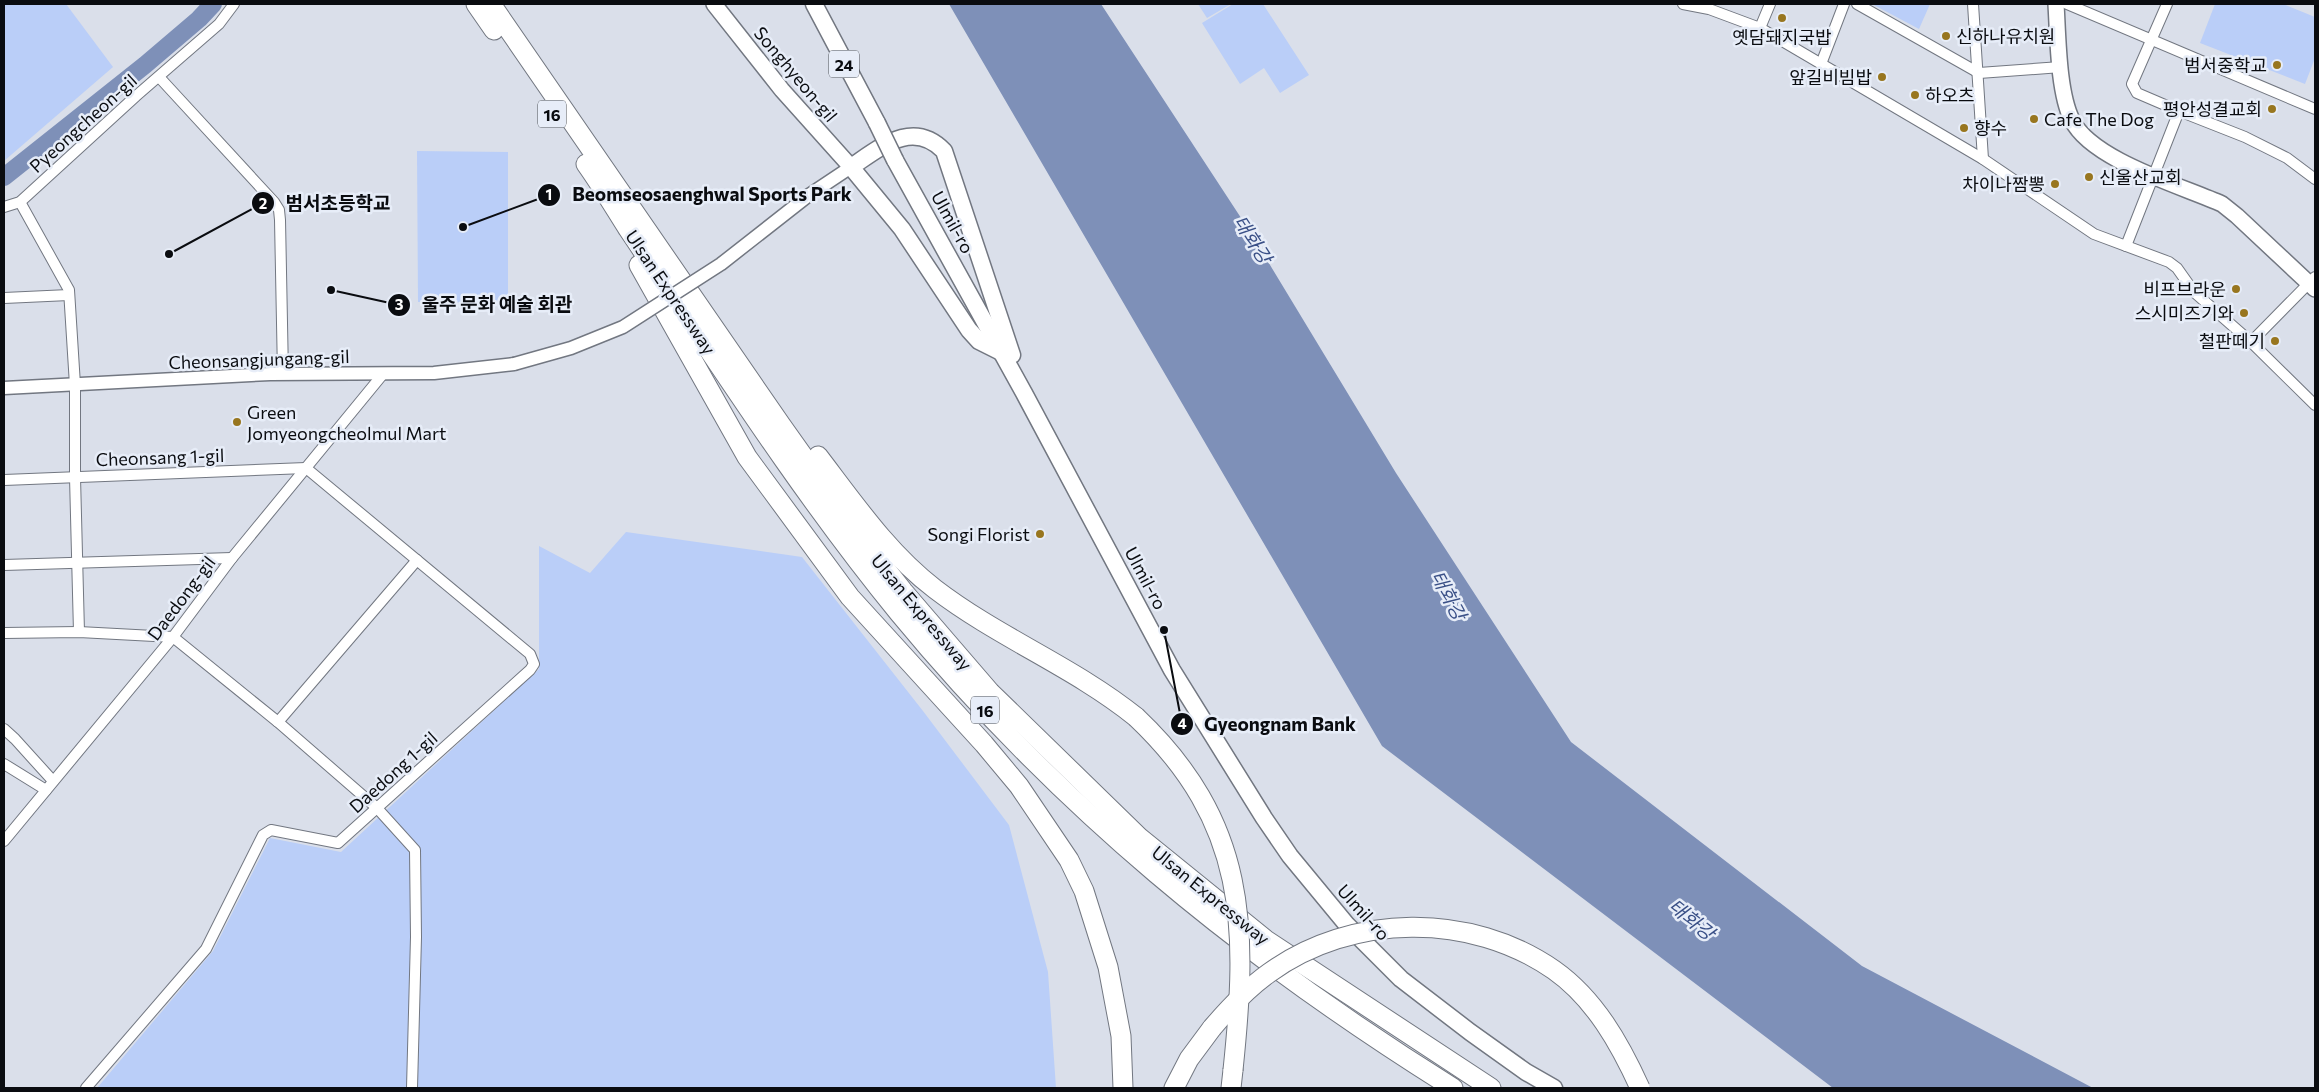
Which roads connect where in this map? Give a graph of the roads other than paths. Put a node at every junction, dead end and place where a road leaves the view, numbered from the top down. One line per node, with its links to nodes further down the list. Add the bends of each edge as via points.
1 (234, 4): 20 (street, Pyeongcheon-gil, via 219,24)
2 (476, 4): 29 (highway, Ulsan Expressway / 16)
3 (492, 4): 36 (highway, Ulsan Expressway / 16)
4 (714, 4): 24 (main road, Songhyeon-gil, via 782,90)
5 (814, 4): 35 (main road, Ulmil-ro / 24, bridge, via 895,160)
6 (1683, 4): 14 (street)
7 (1770, 4): 15 (street)
8 (1844, 4): 17 (street)
9 (1857, 4): 19 (street)
10 (1973, 4): 19 (street)
11 (2056, 4): 18 (main road)
12 (2067, 4): 16 (street)
13 (2167, 4): 16 (street)
14 (1709, 7): 15 (street)
15 (1760, 28): 17 (street)
16 (2151, 40): 21 (street); 22 (street, via 2132,84 2137,94)
17 (1821, 64): 23 (street)
18 (2061, 67): 19 (street); 25 (main road, via 2072,121 2105,153)
19 (1979, 73): 23 (street)
20 (159, 77): 27 (street, Pyeongcheon-gil); 37 (street, Pyeongcheon-gil, via 279,210)
21 (2315, 109)
22 (2179, 111): 25 (street); 26 (street, via 2287,158)
23 (1983, 159): 30 (street, via 2094,234)
24 (851, 167): 35 (main road, via 902,229 969,330 987,347); 38 (street, Cheonsangjungang-gil, bridge, via 721,264 623,327 571,348 514,364 458,372); 41 (main road, via 901,138 913,135 935,141 944,151)
25 (2154, 175): 30 (street); 31 (main road, via 2222,204)
26 (2315, 179)
27 (20, 202): 28 (street, Pyeongcheon-gil); 32 (street, Cheonsang 1-gil)
28 (4, 208)
29 (626, 226): 63 (highway, via 637,260 747,457 850,596 1019,786 1069,860 1084,891 1108,967 1121,1036); 65 (highway, Ulsan Expressway / 16, via 782,456 862,565 931,650 1027,755 1111,836 1230,934 1288,979)
30 (2126, 246): 34 (street, via 2177,268 2194,292)
31 (2313, 283): 34 (street)
32 (69, 295): 33 (street); 39 (street, Cheonsang 1-gil)
33 (4, 298)
34 (2251, 342): 42 (street)
35 (1003, 353): 41 (main road, Ulmil-ro / 24)
36 (744, 371): 60 (highway, bridge, via 765,384 869,523 916,572 981,621 1093,685 1136,717 1172,754 1204,802 1232,874 1241,955); 66 (highway, Ulsan Expressway / 16, via 903,591 990,692 1088,789 1140,838 1266,940)
37 (284, 374): 38 (street, Cheonsangjungang-gil); 39 (street, Cheonsangjungang-gil)
38 (383, 374): 43 (street, Daedong-gil)
39 (74, 385): 40 (street, Cheonsangjungang-gil); 44 (street, Cheonsang 1-gil)
40 (4, 388)
41 (1024, 392): 67 (main road, Ulmil-ro / 24, via 1172,670 1290,856 1347,925 1396,973 1470,1032)
42 (2315, 405)
43 (306, 468): 44 (street, Cheonsang 1-gil); 46 (street, Daedong-gil); 47 (street, Daedong 1-gil)
44 (75, 477): 45 (street, Cheonsang 1-gil); 48 (street, Cheonsang 1-gil)
45 (4, 480)
46 (232, 558): 48 (street); 52 (street, Daedong-gil)
47 (416, 560): 53 (street); 58 (street, Daedong 1-gil, via 530,654 534,664)
48 (78, 563): 49 (street); 50 (street, Cheonsang 1-gil)
49 (4, 565)
50 (79, 632): 51 (street); 52 (street)
51 (4, 633)
52 (173, 637): 53 (street); 56 (street, Daedong-gil)
53 (278, 722): 58 (street)
54 (4, 729): 56 (street)
55 (4, 764): 57 (street)
56 (54, 781): 57 (street, Daedong-gil)
57 (46, 790): 59 (street, Daedong-gil)
58 (377, 808): 61 (street, Daedong 1-gil, via 338,844 271,830 263,835 206,949); 62 (street, via 415,850)
59 (5, 838)
60 (1232, 1079)
61 (86, 1088)
62 (412, 1088)
63 (1123, 1088)
64 (1174, 1088): 68 (highway, bridge, via 1189,1059 1212,1028 1270,972 1342,938 1418,926 1445,928 1491,939 1555,971 1600,1016 1619,1044)
65 (1453, 1088)
66 (1490, 1088)
67 (1554, 1088)
68 (1640, 1088)

